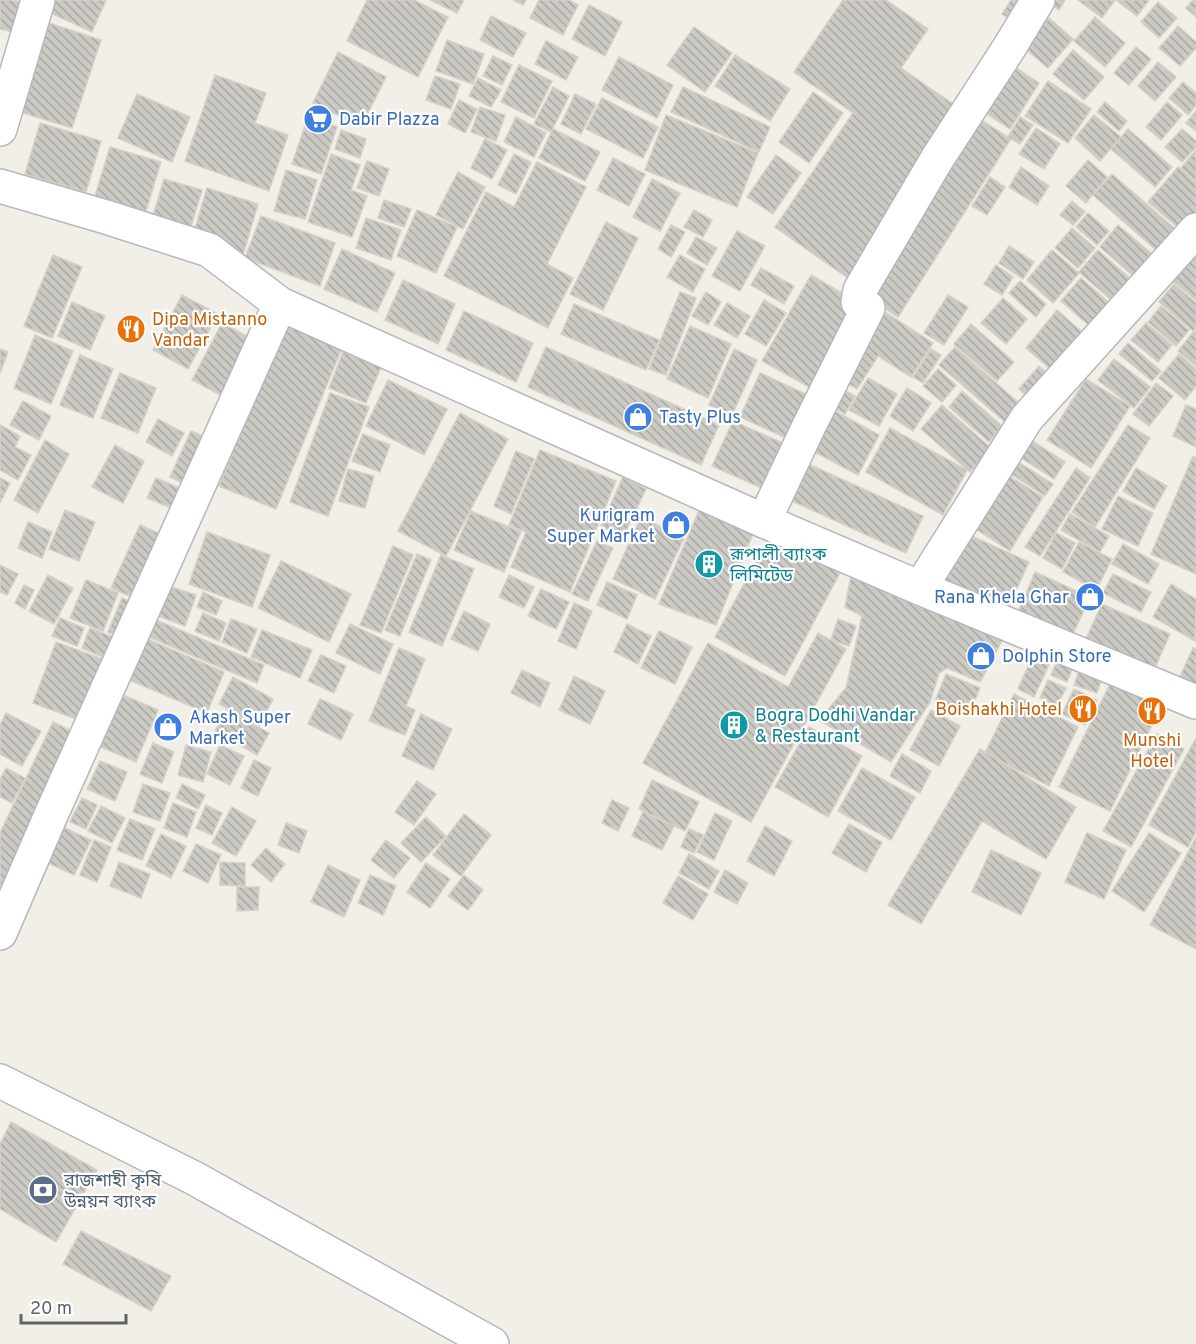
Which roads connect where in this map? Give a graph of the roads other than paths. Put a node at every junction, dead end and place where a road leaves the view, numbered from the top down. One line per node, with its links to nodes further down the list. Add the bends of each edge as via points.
1 (38, 0): 3 (street)
2 (1038, 0): 7 (street, via 860,290 858,302 868,308)
3 (0, 129)
4 (0, 186): 6 (street, via 209,250)
5 (1196, 230): 8 (street, via 1028,418)
6 (280, 304): 7 (street); 10 (street)
7 (764, 521): 8 (street)
8 (920, 588): 9 (street)
9 (1196, 702)
10 (0, 933)
11 (0, 1081): 12 (street, via 194,1178)
12 (492, 1344)

